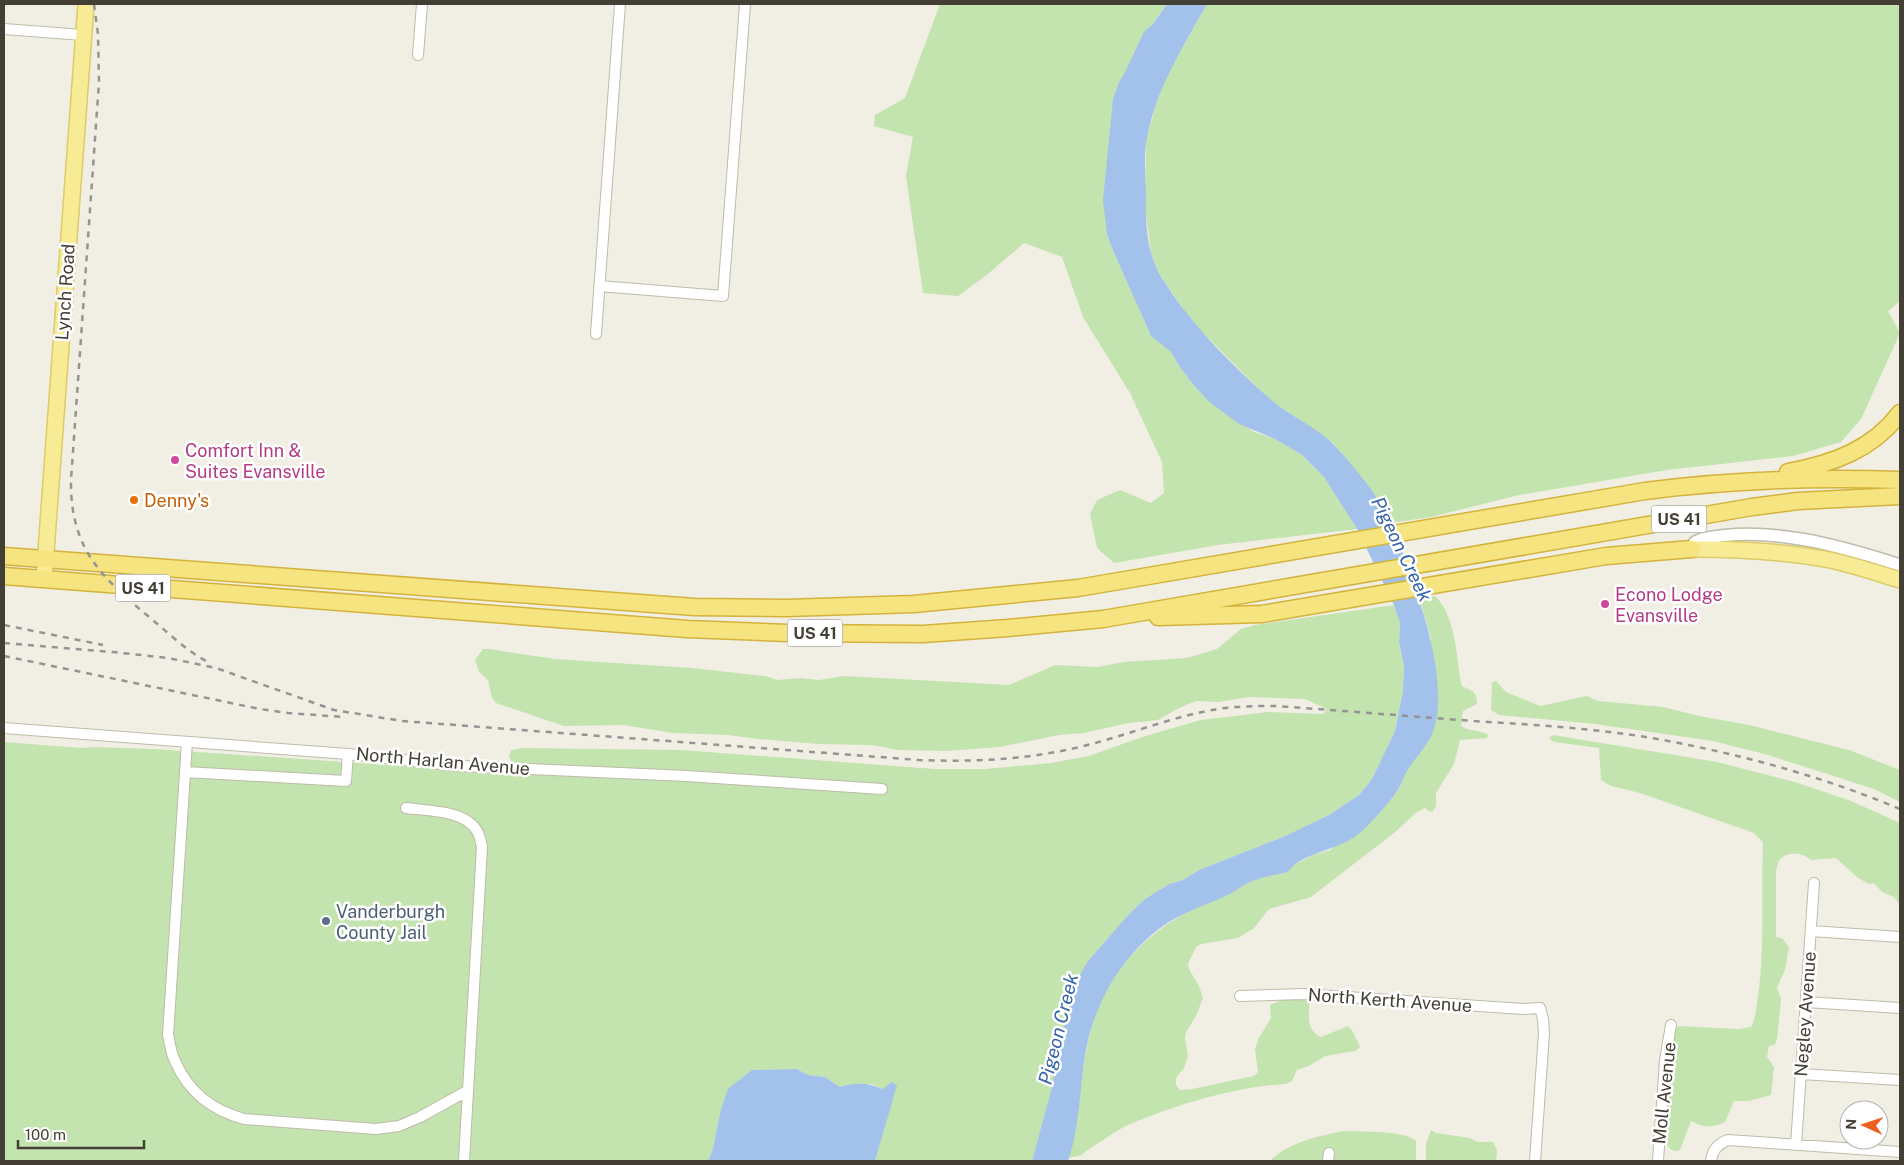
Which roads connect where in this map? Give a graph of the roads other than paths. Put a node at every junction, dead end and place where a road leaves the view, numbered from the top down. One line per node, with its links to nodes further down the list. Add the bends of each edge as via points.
1 (86, 4): 6 (main road, Lynch Road)
2 (422, 4): 7 (street)
3 (620, 4): 8 (street)
4 (745, 4): 8 (street, via 723,296)
5 (4, 29): 6 (street)
6 (83, 35): 16 (main road, Lynch Road)
7 (418, 55)
8 (599, 286): 9 (street)
9 (596, 334)
10 (1900, 413): 12 (highway, via 1887,429 1850,454 1814,467)
11 (1900, 480): 12 (highway, US 41)
12 (1736, 481): 16 (highway, US 41, via 1645,491 1124,581 1029,594 914,604 786,608 646,604)
13 (1900, 496): 21 (highway, US 41, via 1778,503)
14 (1692, 549): 17 (street, via 1698,540 1748,534 1843,548); 20 (main road, via 1786,553 1829,560); 21 (highway, via 1606,556 1262,614)
15 (4, 556): 16 (highway, US 41)
16 (46, 559): 19 (main road, Lynch Road)
17 (1900, 565)
18 (4, 576): 19 (highway, US 41)
19 (44, 579): 21 (highway, US 41, via 761,632 923,634)
20 (1900, 580)
21 (1104, 619)
22 (4, 728): 23 (street, North Harlan Avenue)
23 (187, 742): 24 (street, North Harlan Avenue); 25 (street)
24 (348, 754): 25 (street, via 346,781); 26 (street, North Harlan Avenue, via 460,766)
25 (185, 772): 37 (street, via 168,1035 174,1060 189,1086 226,1114 244,1119 376,1129 399,1126)
26 (882, 789)
27 (406, 808): 37 (street, via 452,813 477,830 482,847)
28 (1814, 883): 29 (street, Negley Avenue)
29 (1811, 931): 30 (street); 32 (street, Negley Avenue)
30 (1900, 937)
31 (1240, 996): 41 (street, North Kerth Avenue, via 1303,994 1540,1008 1544,1033)
32 (1806, 1002): 33 (street); 35 (street, Negley Avenue)
33 (1900, 1008)
34 (1671, 1025): 42 (street, Moll Avenue, via 1665,1060)
35 (1801, 1074): 36 (street); 38 (street, Negley Avenue)
36 (1900, 1080)
37 (468, 1091): 40 (street)
38 (1796, 1145): 39 (street); 43 (street, via 1728,1140 1715,1149)
39 (1900, 1152)
40 (464, 1161)
41 (1535, 1161)
42 (1658, 1161)
43 (1711, 1161)

